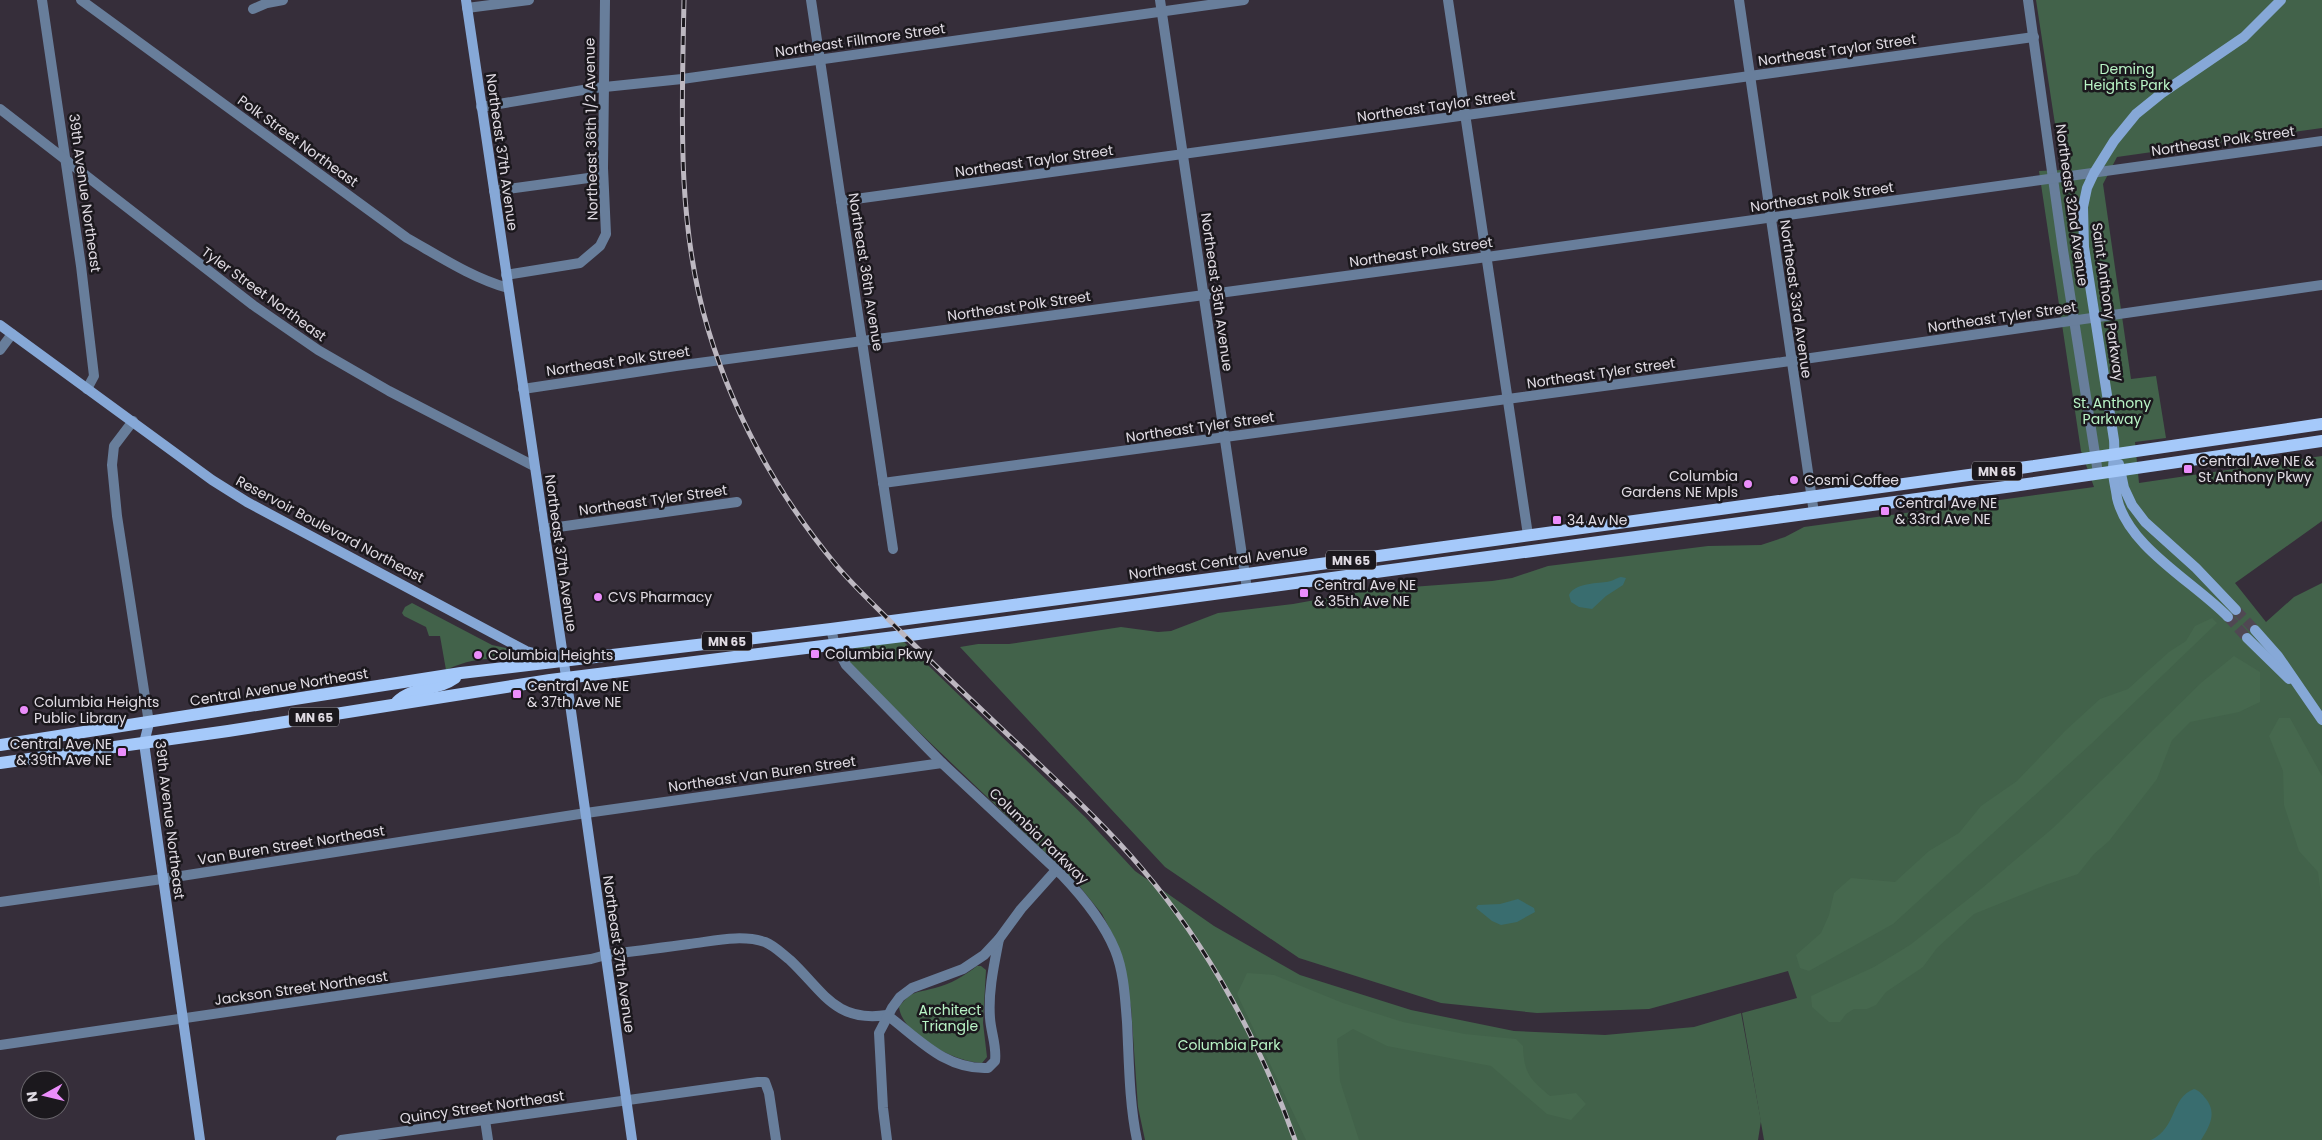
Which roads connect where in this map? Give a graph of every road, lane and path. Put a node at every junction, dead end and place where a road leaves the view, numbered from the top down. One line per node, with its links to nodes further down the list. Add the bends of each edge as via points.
1 (42, 0): 25 (street, 39th Avenue Northeast)
2 (81, 0): 35 (street, Polk Street Northeast, via 407,238 464,270)
3 (283, 0): 14 (street)
4 (529, 0): 13 (street)
5 (605, 0): 19 (street, Northeast 36th 1/2 Avenue)
6 (811, 0): 17 (street, Northeast 36th Avenue)
7 (1160, 0): 15 (street, Northeast 35th Avenue)
8 (1244, 0): 15 (street, Northeast Fillmore Street)
9 (1448, 0): 22 (street)
10 (1739, 0): 18 (street, Northeast 33rd Avenue)
11 (2028, 0): 16 (street, Northeast 32nd Avenue)
12 (2281, 0): 26 (street, Saint Anthony Parkway, via 2244,37 2162,92 2136,114)
13 (466, 4): 20 (street, Northeast 37th Avenue)
14 (253, 9)
15 (1162, 11): 17 (street, Northeast Fillmore Street); 24 (street, Northeast 35th Avenue)
16 (2034, 37): 18 (street, Northeast Taylor Street); 28 (street, Northeast 32nd Avenue)
17 (820, 58): 19 (street, Northeast Fillmore Street); 30 (street, Northeast 36th Avenue)
18 (1750, 76): 22 (street, Northeast Taylor Street); 31 (street, Northeast 33rd Avenue)
19 (604, 88): 20 (street, Northeast Fillmore Street); 27 (street, Northeast 36th 1/2 Avenue)
20 (481, 107): 29 (street, Northeast 37th Avenue)
21 (0, 109): 25 (street, Tyler Street Northeast)
22 (1466, 116): 24 (street, Northeast Taylor Street); 32 (street)
23 (2322, 141): 26 (street, Northeast Polk Street)
24 (1183, 154): 30 (street, Northeast Taylor Street); 36 (street, Northeast 35th Avenue)
25 (66, 161): 44 (street, 39th Avenue Northeast, via 94,376); 53 (street, Tyler Street Northeast, via 253,305 318,350 389,391)
26 (2094, 173): 28 (street, Northeast Polk Street); 37 (street, Saint Anthony Parkway, via 2083,206 2082,229)
27 (603, 176): 29 (street); 33 (street, Northeast 36th 1/2 Avenue, via 606,234 596,251 580,263)
28 (2053, 179): 31 (street, Northeast Polk Street); 38 (street, Northeast 32nd Avenue)
29 (494, 191): 33 (street, Northeast 37th Avenue)
30 (842, 201): 41 (street, Northeast 36th Avenue)
31 (1771, 218): 32 (street, Northeast Polk Street); 43 (street, Northeast 33rd Avenue)
32 (1487, 257): 36 (street, Northeast Polk Street); 46 (street)
33 (506, 274): 35 (street, Northeast 37th Avenue)
34 (2322, 285): 37 (street, Northeast Tyler Street)
35 (508, 288): 45 (street, Northeast 37th Avenue)
36 (1204, 295): 41 (street, Northeast Polk Street); 49 (street, Northeast 35th Avenue)
37 (2094, 318): 38 (street, Northeast Tyler Street); 51 (street, Saint Anthony Parkway)
38 (2074, 321): 43 (street, Northeast Tyler Street); 52 (street, Northeast 32nd Avenue)
39 (0, 325): 40 (street, Reservoir Boulevard Northeast)
40 (12, 334): 42 (street); 44 (street, Reservoir Boulevard Northeast)
41 (863, 341): 45 (street, Northeast Polk Street); 56 (street, Northeast 36th Avenue)
42 (0, 350)
43 (1791, 361): 46 (street, Northeast Tyler Street); 57 (street, Northeast 33rd Avenue)
44 (87, 389): 47 (street, Reservoir Boulevard Northeast)
45 (523, 389): 53 (street, Northeast 37th Avenue)
46 (1508, 400): 49 (street, Northeast Tyler Street); 61 (street)
47 (133, 421): 70 (street, Reservoir Boulevard Northeast, via 212,480 255,507 526,651); 77 (street, 39th Avenue Northeast, via 114,446 112,464)
48 (2322, 424): 51 (main road, Northeast Central Avenue / MN 65)
49 (1225, 437): 56 (street, Northeast Tyler Street); 63 (street, Northeast 35th Avenue)
50 (2322, 441): 54 (main road, MN 65)
51 (2115, 454): 52 (main road, Northeast Central Avenue / MN 65); 54 (street, Saint Anthony Parkway)
52 (2096, 458): 55 (street, Northeast 32nd Avenue); 57 (main road, Northeast Central Avenue / MN 65)
53 (534, 466): 60 (street, Northeast 37th Avenue)
54 (2117, 470): 55 (main road, MN 65); 65 (street, Saint Anthony Parkway, via 2132,505 2145,522); 66 (street, Saint Anthony Parkway, via 2121,510 2127,524 2148,548)
55 (2098, 473): 59 (main road, MN 65)
56 (883, 483): 62 (street, Northeast 36th Avenue)
57 (1812, 497): 59 (street, Northeast 33rd Avenue); 61 (main road, Northeast Central Avenue / MN 65)
58 (737, 502): 60 (street, Northeast Tyler Street)
59 (1814, 513): 64 (main road, MN 65)
60 (544, 529): 70 (street, Northeast 37th Avenue)
61 (1528, 535): 63 (main road, Northeast Central Avenue / MN 65)
62 (893, 549)
63 (1245, 574): 64 (street, Northeast 35th Avenue); 67 (main road, Northeast Central Avenue / MN 65)
64 (1247, 589): 69 (main road, MN 65)
65 (2236, 610)
66 (2228, 617)
67 (831, 629): 69 (street, Columbia Parkway); 70 (main road, Northeast Central Avenue / MN 65)
68 (2251, 634): 76 (street)
69 (834, 645): 72 (main road, MN 65); 81 (street, Columbia Parkway, via 846,665)
70 (564, 660): 71 (main road, Central Avenue Northeast / MN 65); 72 (street, Northeast 37th Avenue)
71 (461, 673): 73 (main road, Central Avenue Northeast / MN 65); 74 (main road, via 438,687 408,693)
72 (566, 678): 74 (main road, MN 65); 82 (street, Northeast 37th Avenue)
73 (398, 683): 75 (main road, via 393,694 358,703); 77 (main road, Central Avenue Northeast / MN 65)
74 (395, 704): 75 (main road, MN 65)
75 (339, 713): 78 (main road, MN 65)
76 (2322, 720)
77 (149, 723): 78 (street, 39th Avenue Northeast); 79 (main road, Central Avenue Northeast / MN 65)
78 (144, 743): 80 (main road, MN 65); 84 (street, 39th Avenue Northeast)
79 (0, 745)
80 (0, 763)
81 (942, 763): 82 (street, Northeast Van Buren Street); 83 (street, Columbia Parkway)
82 (586, 813): 84 (street, Van Buren Street Northeast); 87 (street, Northeast 37th Avenue)
83 (1056, 870): 86 (street); 99 (street, Columbia Parkway, via 1080,893 1115,950 1125,1002)
84 (162, 879): 85 (street, Van Buren Street Northeast); 89 (street, 39th Avenue Northeast)
85 (0, 902)
86 (999, 939): 88 (street, via 984,955 963,969 912,988 900,997); 88 (street, via 990,1019 996,1051 995,1061 988,1068 966,1067 947,1060)
87 (606, 955): 88 (street, Jackson Street Northeast, via 751,938 768,943 780,952 826,998 845,1012 870,1018); 89 (street, Jackson Street Northeast); 91 (street, Northeast 37th Avenue)
88 (887, 1015): 98 (street, via 880,1033)
89 (183, 1019): 90 (street, Jackson Street Northeast); 93 (street, 39th Avenue Northeast)
90 (0, 1045)
91 (626, 1101): 92 (street, Quincy Street Northeast); 96 (street, Northeast 37th Avenue); 97 (street, Quincy Street Northeast, via 765,1082 770,1093)
92 (485, 1120): 94 (street, Quincy Street Northeast); 95 (street)
93 (200, 1140)
94 (341, 1140)
95 (488, 1140)
96 (632, 1140)
97 (776, 1140)
98 (887, 1140)
99 (1137, 1140)

